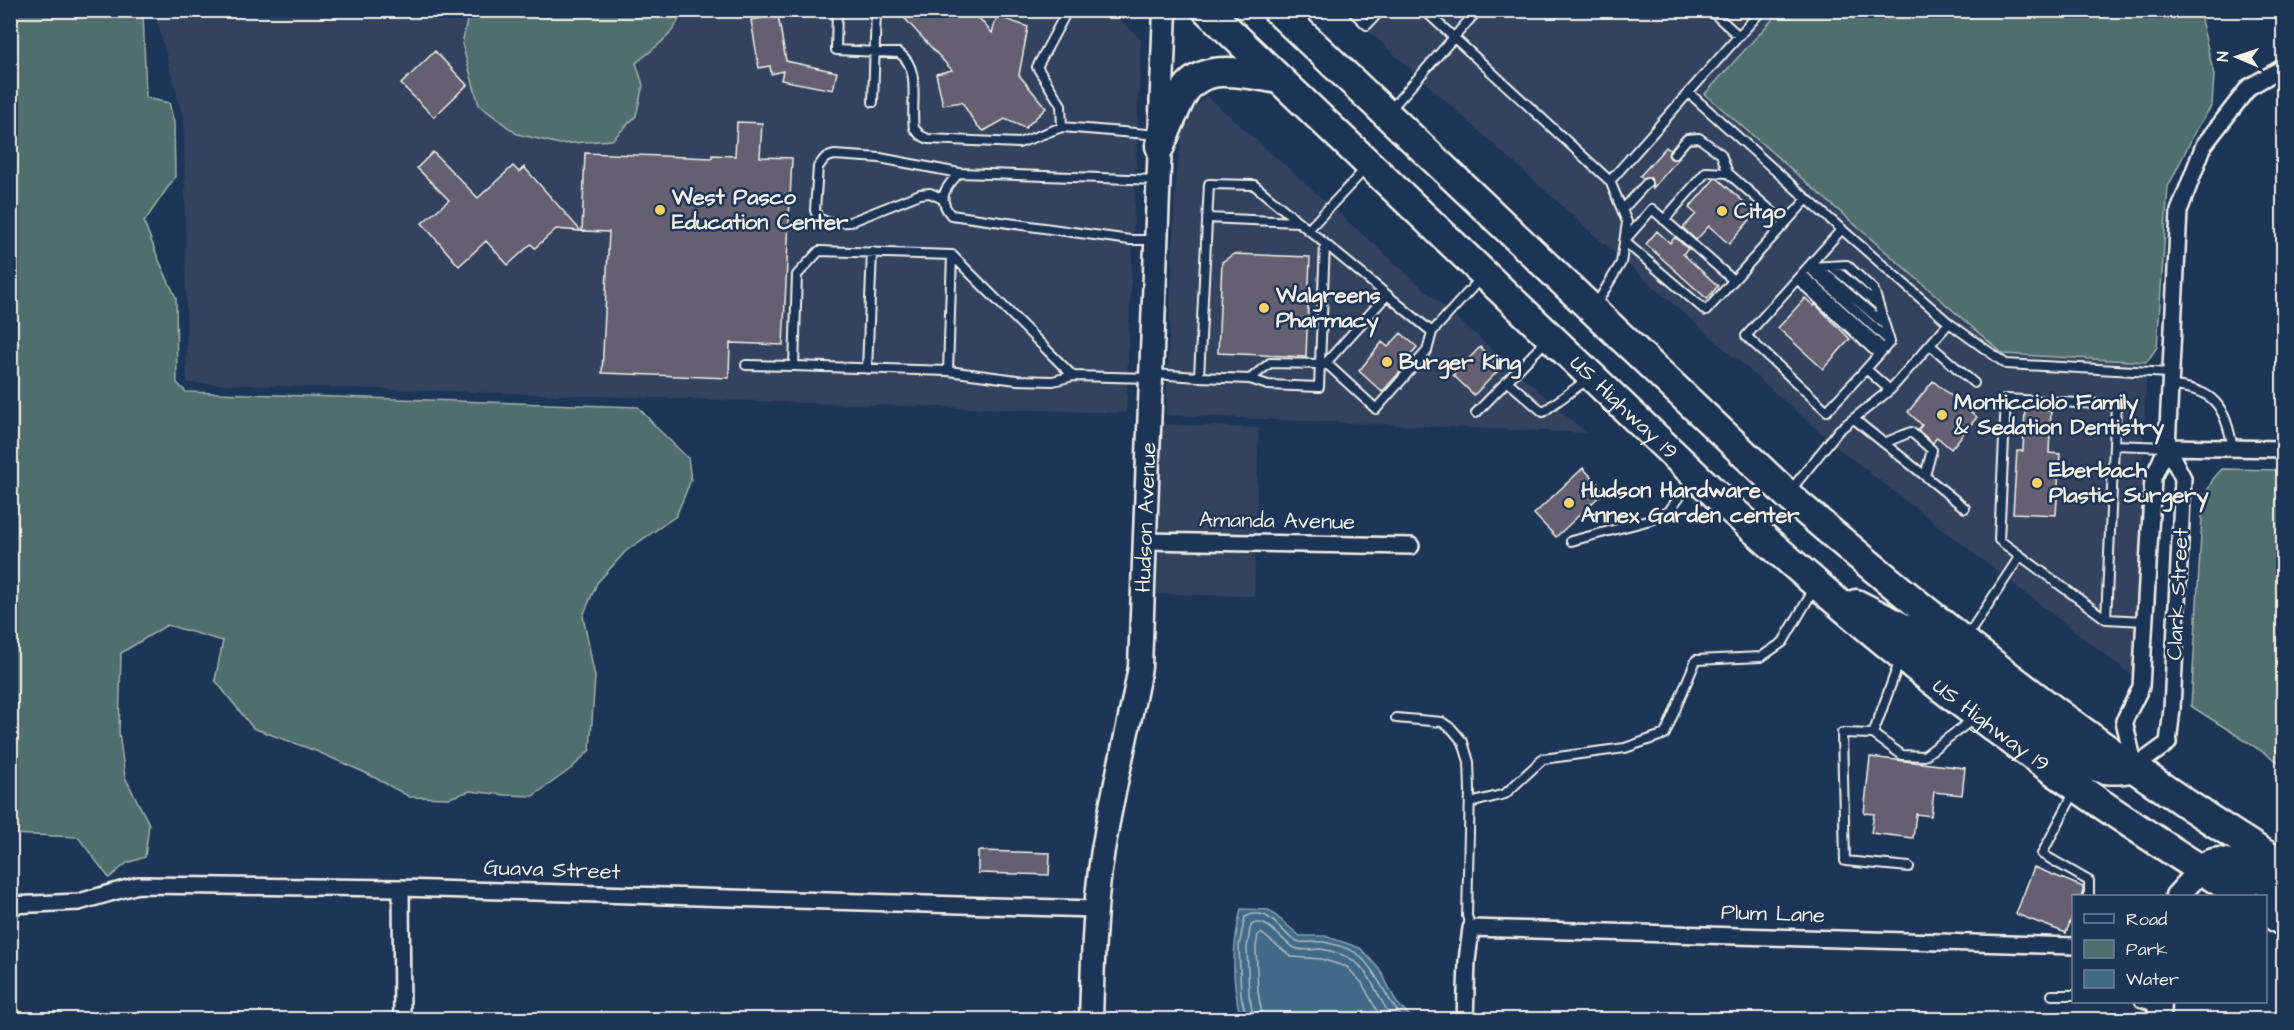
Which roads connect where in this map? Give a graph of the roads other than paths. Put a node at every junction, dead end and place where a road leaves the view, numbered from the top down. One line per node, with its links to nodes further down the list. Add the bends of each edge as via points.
1 (837, 10): 15 (lane, via 836,50)
2 (876, 10): 15 (lane)
3 (1064, 10): 21 (lane, via 1066,13 1037,67 1061,105)
4 (1166, 10): 22 (street, Hudson Avenue)
5 (1207, 10): 17 (highway, US Highway 19)
6 (1351, 10): 7 (lane, via 1367,25)
7 (1381, 10)
8 (1424, 10): 14 (lane)
9 (1478, 10): 14 (lane)
10 (1710, 10): 13 (lane)
11 (1762, 10): 13 (lane)
12 (1293, 22): 20 (highway)
13 (1739, 36): 18 (lane)
14 (1454, 38): 20 (lane); 28 (lane)
15 (874, 51): 19 (lane); 21 (lane, via 905,57 911,69 914,128 928,139 1019,142)
16 (2283, 67): 69 (street, via 2249,87 2204,145 2179,211)
17 (1279, 79): 22 (highway, via 1237,72 1214,72 1199,78 1184,92); 24 (highway, US Highway 19)
18 (1689, 93): 28 (lane); 31 (lane)
19 (873, 102)
20 (1386, 114): 50 (highway)
21 (1062, 127): 22 (lane)
22 (1160, 140): 27 (street, Hudson Avenue)
23 (1674, 154): 26 (lane, via 1688,140 1700,138 1721,154)
24 (1369, 165): 38 (lane); 46 (highway, US Highway 19)
25 (959, 173): 27 (lane); 30 (lane); 30 (lane, via 880,158 834,155 818,167 815,210 818,218 830,223 850,222 920,194 930,193)
26 (1728, 173): 34 (lane, via 1706,172); 36 (lane)
27 (1158, 180): 39 (street, Hudson Avenue)
28 (1610, 181): 32 (lane)
29 (1647, 183): 32 (lane)
30 (943, 199): 39 (lane, via 951,215 1130,240)
31 (1807, 199): 36 (lane); 37 (lane)
32 (1622, 210): 40 (lane, via 1627,222)
33 (1207, 218): 35 (lane); 35 (lane, via 1209,184 1254,186); 67 (lane)
34 (1664, 220): 40 (lane, via 1652,209); 48 (lane)
35 (1298, 222): 38 (lane)
36 (1785, 223): 48 (lane)
37 (1842, 229): 44 (lane); 51 (lane)
38 (1308, 230): 41 (lane)
39 (1156, 240): 65 (street, Hudson Avenue)
40 (1624, 242): 48 (lane, via 1706,310); 50 (lane, via 1621,263)
41 (1325, 244): 49 (lane); 60 (lane)
42 (872, 252): 43 (lane); 59 (lane, via 819,251 797,275); 61 (lane)
43 (952, 255): 63 (lane); 64 (lane)
44 (1808, 267): 45 (lane); 47 (lane); 55 (lane)
45 (1818, 267): 52 (lane); 52 (lane, via 1847,265 1874,290)
46 (1484, 275): 53 (lane); 54 (highway, US Highway 19)
47 (1799, 277): 57 (lane); 62 (lane, via 1746,336 1827,411)
48 (1733, 280)
49 (1387, 295): 53 (lane); 60 (lane)
50 (1593, 310): 82 (highway)
51 (1949, 323): 56 (lane); 69 (lane, via 2006,364)
52 (1885, 325): 55 (lane)
53 (1432, 332): 60 (lane, via 1427,351 1376,409)
54 (1550, 337): 66 (highway, US Highway 19); 70 (lane)
55 (1890, 342): 57 (lane)
56 (1930, 345): 71 (lane); 72 (lane)
57 (1881, 352): 62 (lane)
58 (746, 365): 59 (lane)
59 (794, 366): 61 (lane)
60 (1322, 366): 68 (lane, via 1270,363); 68 (lane, via 1319,387 1268,385)
61 (867, 369): 63 (lane)
62 (1866, 369): 72 (lane)
63 (948, 371): 64 (lane, via 1017,380 1053,381)
64 (1073, 376): 65 (lane)
65 (1150, 376): 67 (lane); 84 (street, Hudson Avenue)
66 (1591, 376): 70 (lane, via 1543,412); 80 (highway, US Highway 19)
67 (1199, 377): 68 (lane)
68 (1250, 379)
69 (2170, 379): 77 (street); 78 (lane, via 2207,394 2221,411)
70 (1507, 381): 73 (lane)
71 (1974, 383)
72 (1890, 390): 74 (lane)
73 (1476, 413)
74 (1854, 419): 75 (lane); 82 (lane, via 1839,430)
75 (1884, 443): 81 (lane); 81 (lane, via 1911,432 1932,450)
76 (2114, 445): 77 (lane); 87 (lane, via 2116,405 2006,399 1999,540); 89 (lane)
77 (2167, 447): 78 (street); 90 (street, Clark Street, via 2152,478); 96 (street, Clark Street, via 2183,478 2172,709 2168,743)
78 (2233, 448): 79 (street)
79 (2283, 449)
80 (1695, 475): 85 (lane, via 1668,511 1651,520); 88 (highway, US Highway 19)
81 (1925, 476): 83 (lane)
82 (1787, 494): 91 (highway)
83 (1965, 508)
84 (1143, 541): 86 (street, Amanda Avenue); 108 (street, Hudson Avenue, via 1140,667 1106,833)
85 (1571, 541)
86 (1411, 546)
87 (2019, 556): 89 (lane); 91 (lane)
88 (1817, 585): 92 (highway, US Highway 19); 96 (highway, via 1911,632 2087,763 2116,771); 98 (lane, via 1783,642 1761,657 1696,660 1665,734 1625,748 1544,759 1505,794)
89 (2106, 620): 90 (lane)
90 (2145, 621): 96 (street, Clark Street, via 2141,687 2124,721)
91 (1964, 641): 96 (highway)
92 (1902, 656): 93 (highway, US Highway 19); 95 (lane)
93 (1979, 716): 95 (lane, via 1924,756 1902,755); 97 (highway, US Highway 19)
94 (1396, 718): 98 (lane, via 1442,722 1452,729 1463,742 1468,762)
95 (1873, 734): 100 (lane, via 1842,733 1845,861)
96 (2135, 767): 99 (highway)
97 (2077, 787): 101 (highway, US Highway 19); 104 (lane, via 2042,854 2089,881)
98 (1470, 803): 111 (lane, via 1467,916)
99 (2283, 866)
100 (1909, 867)
101 (2201, 870): 103 (highway, via 2214,863 2231,865); 105 (street); 106 (highway, US Highway 19)
102 (401, 888): 107 (street, Guava Street, via 138,885 79,902); 108 (street, Guava Street); 115 (street)
103 (2283, 893)
104 (2089, 895)
105 (2179, 895)
106 (2240, 895)
107 (10, 905)
108 (1095, 909): 116 (street, Hudson Avenue)
109 (2267, 912): 110 (highway)
110 (2283, 922)
111 (1471, 928): 112 (street, Plum Lane); 117 (street)
112 (2072, 946)
113 (2052, 995): 114 (lane)
114 (2072, 995)
115 (402, 1020)
116 (1090, 1020)
117 (1465, 1020)

